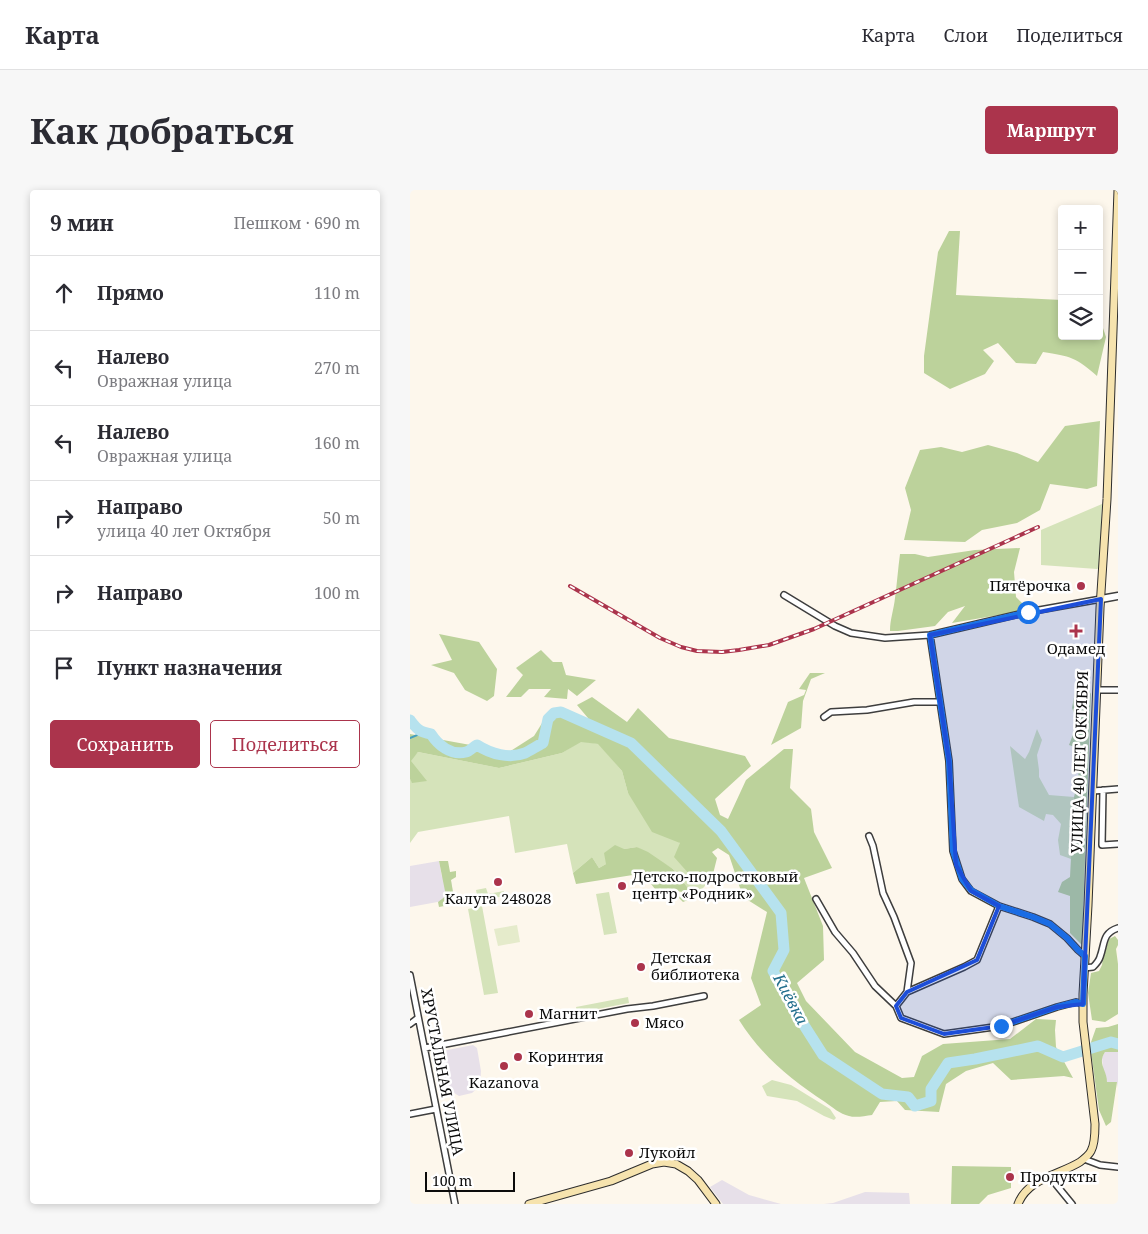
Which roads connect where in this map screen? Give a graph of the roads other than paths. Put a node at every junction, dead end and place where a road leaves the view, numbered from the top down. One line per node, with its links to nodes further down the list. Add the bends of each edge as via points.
1 (1118, 190): 4 (main road, УЛИЦА 40 ЛЕТ ОКТЯБРЯ)
2 (784, 595): 5 (street, via 851,633 885,638)
3 (1118, 596): 4 (street)
4 (1101, 599): 5 (street); 6 (main road, УЛИЦА 40 ЛЕТ ОКТЯБРЯ)
5 (930, 635): 8 (street)
6 (1096, 690): 7 (street); 12 (main road, УЛИЦА 40 ЛЕТ ОКТЯБРЯ)
7 (1118, 690)
8 (940, 702): 9 (street, via 831,712); 16 (street, via 949,761 956,865 971,890)
9 (824, 717)
10 (1118, 789): 11 (street)
11 (1103, 790): 12 (street); 14 (street, via 1102,845)
12 (1093, 792): 18 (main road, УЛИЦА 40 ЛЕТ ОКТЯБРЯ)
13 (869, 836): 21 (street, via 883,893 911,963)
14 (1118, 844)
15 (816, 899): 24 (street, via 835,932 875,986)
16 (999, 906): 18 (street, via 1050,924); 21 (street, via 977,960)
17 (1118, 928): 19 (street, via 1104,939 1100,960 1093,968)
18 (1085, 956): 19 (main road, УЛИЦА 40 ЛЕТ ОКТЯБРЯ)
19 (1084, 968): 23 (main road, УЛИЦА 40 ЛЕТ ОКТЯБРЯ)
20 (410, 975): 25 (street, ХРУСТАЛЬНАЯ УЛИЦА)
21 (908, 992): 24 (street)
22 (704, 996): 27 (street)
23 (1083, 1004): 24 (street, via 1076,1002 1057,1007 1001,1026 944,1034 901,1018); 30 (main road, УЛИЦА 40 ЛЕТ ОКТЯБРЯ, via 1095,1124 1092,1151)
24 (896, 1006)
25 (418, 1018): 26 (street); 27 (street, ХРУСТАЛЬНАЯ УЛИЦА)
26 (410, 1024)
27 (425, 1048): 28 (street, ХРУСТАЛЬНАЯ УЛИЦА)
28 (436, 1109): 29 (street); 33 (street, ХРУСТАЛЬНАЯ УЛИЦА)
29 (410, 1114)
30 (1084, 1159): 31 (street); 32 (main road)
31 (1118, 1167)
32 (1049, 1176): 36 (main road, via 1025,1192); 37 (street)
33 (455, 1204)
34 (529, 1204): 35 (main road, via 664,1162 688,1170)
35 (716, 1204)
36 (1018, 1204)
37 (1072, 1204)

